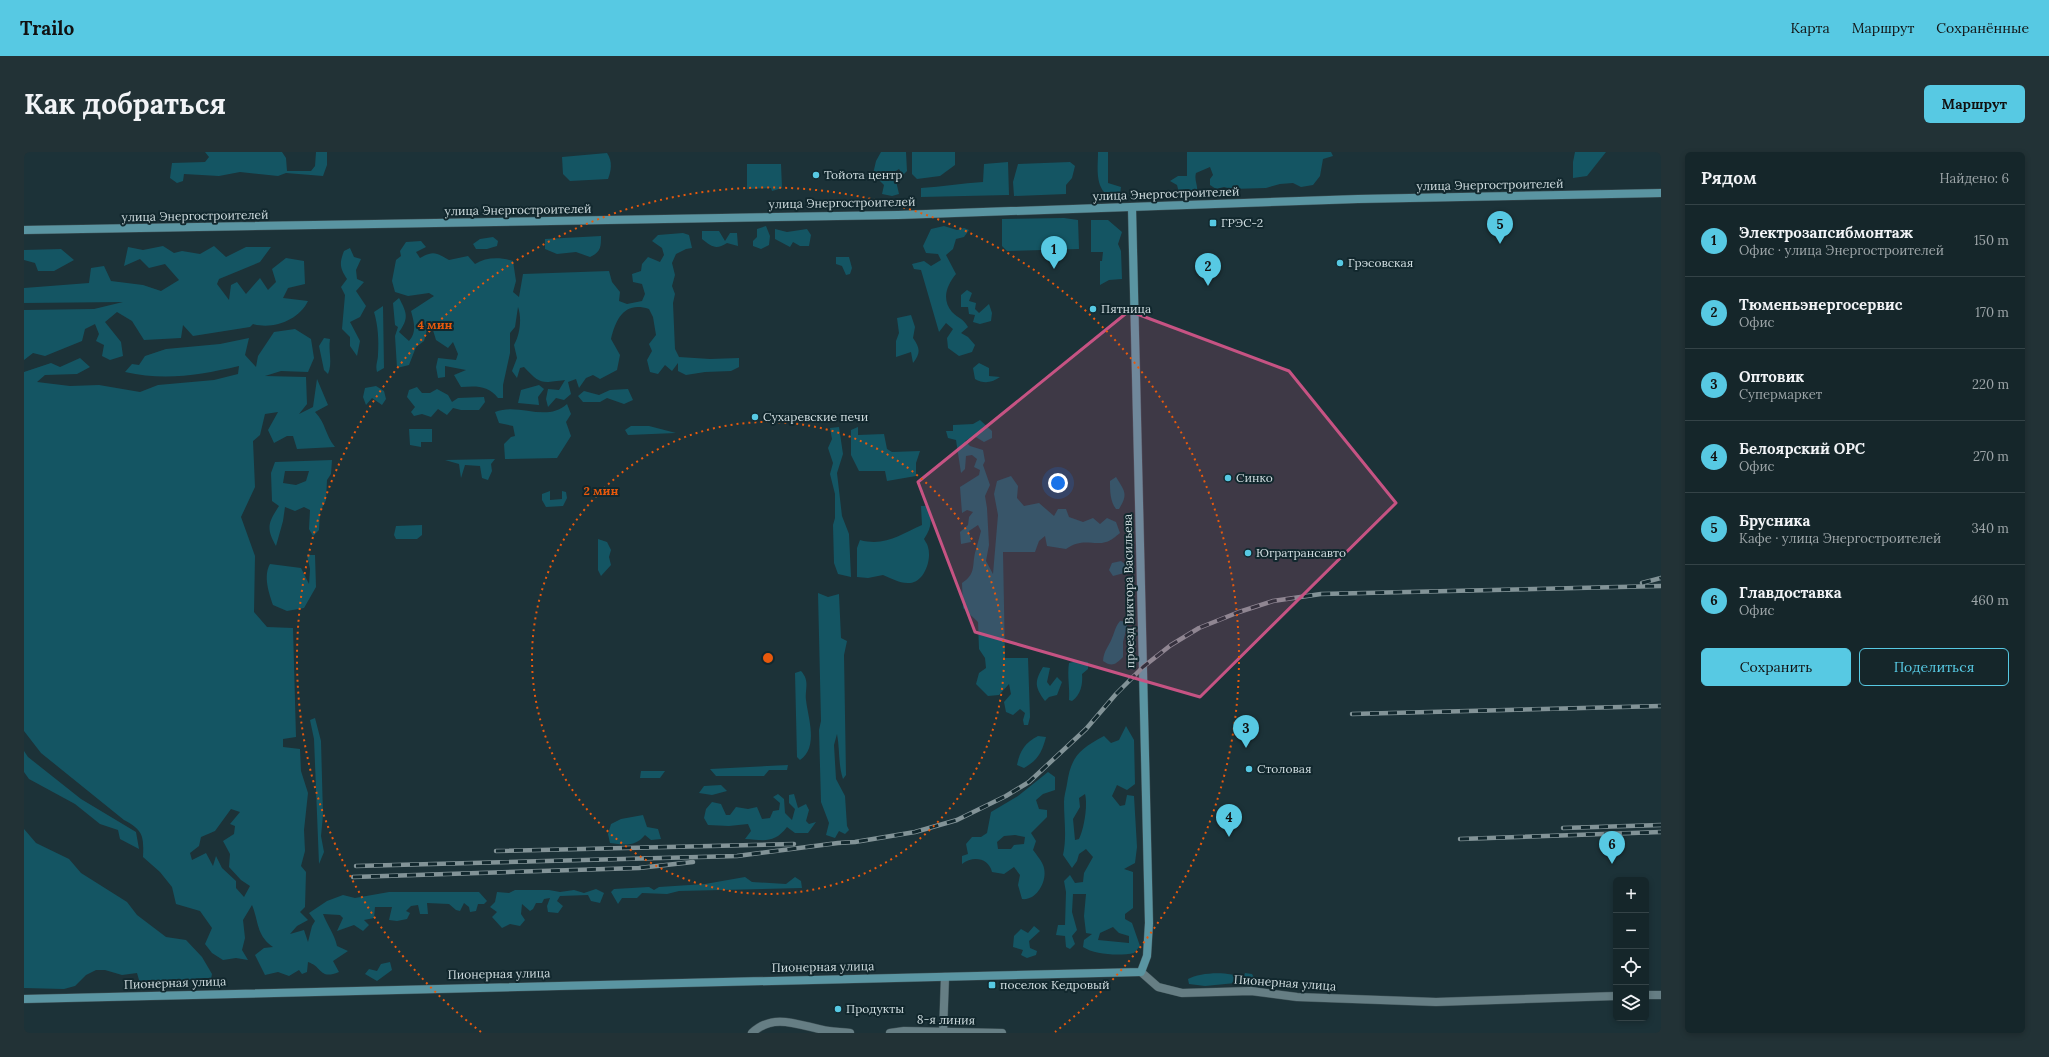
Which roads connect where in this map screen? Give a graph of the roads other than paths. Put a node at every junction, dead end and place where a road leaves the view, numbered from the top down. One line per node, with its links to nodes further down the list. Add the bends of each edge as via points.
1 (1661, 193): 2 (street, улица Энергостроителей, via 1358,199)
2 (1132, 208): 3 (street, улица Энергостроителей, via 898,215); 4 (street, проезд Виктора Васильева, via 1149,923 1147,956)
3 (24, 230)
4 (1141, 972): 5 (street, Пионерная улица); 8 (street, Пионерная улица, via 1158,987 1182,992 1257,991 1297,997 1436,1002)
5 (945, 977): 9 (street, Пионерная улица, via 314,990); 10 (street)
6 (1649, 995): 7 (street)
7 (1661, 995)
8 (1613, 996)
9 (24, 999)
10 (943, 1032): 13 (street, 8-я линия); 14 (street, 8-я линия)
11 (752, 1033): 12 (street, via 771,1022 784,1021)
12 (850, 1033)
13 (890, 1033)
14 (1002, 1033)

